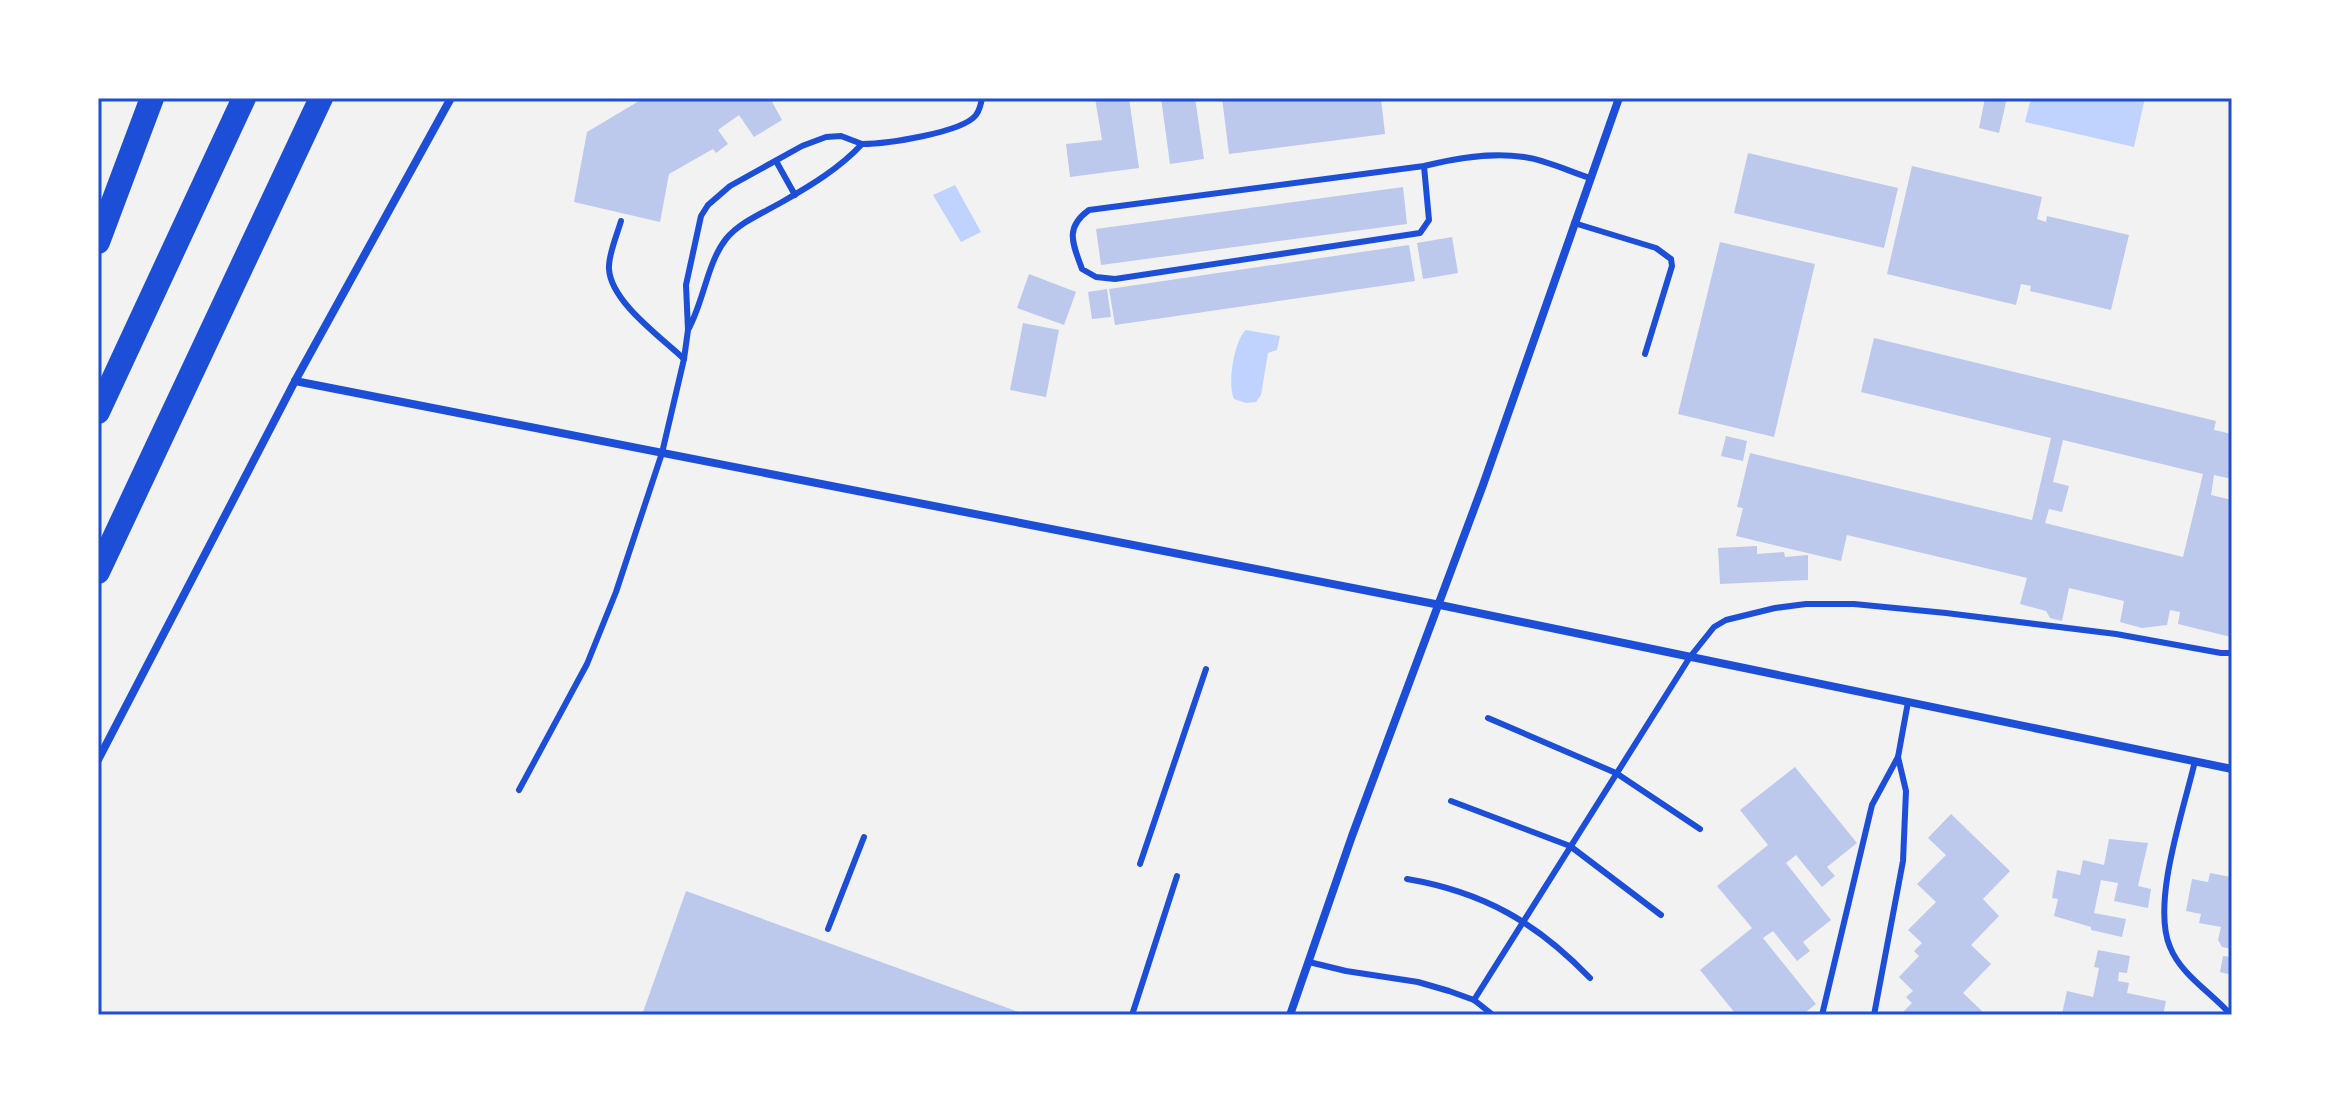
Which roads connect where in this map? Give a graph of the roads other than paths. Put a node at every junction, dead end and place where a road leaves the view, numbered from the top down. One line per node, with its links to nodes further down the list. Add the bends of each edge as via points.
1 (152, 98): 15 (highway)
2 (244, 98): 21 (highway)
3 (321, 98): 16 (highway)
4 (338, 98): 16 (highway)
5 (451, 98): 20 (street)
6 (982, 98): 8 (lane, via 975,117 961,125 885,144)
7 (1619, 98): 11 (street)
8 (862, 144): 9 (lane, via 826,137); 12 (lane, via 848,160)
9 (776, 161): 12 (lane); 17 (lane, via 730,186 701,216 686,285)
10 (1424, 166): 10 (lane, via 1089,210 1079,218 1072,240 1082,269 1115,279 1420,233 1429,220); 11 (lane, via 1456,158 1526,157)
11 (1590, 178): 14 (street)
12 (795, 195): 17 (lane, via 728,237 714,258)
13 (621, 221): 19 (lane, via 609,268 615,290)
14 (1574, 223): 18 (lane, via 1656,248 1671,259); 24 (street)
15 (98, 242)
16 (245, 261): 23 (highway)
17 (688, 330): 19 (lane)
18 (1645, 354)
19 (684, 359): 22 (lane)
20 (295, 381): 22 (street); 31 (street)
21 (98, 412)
22 (662, 453): 24 (street); 35 (lane, via 587,664)
23 (98, 572)
24 (1440, 605): 26 (street); 46 (street)
25 (2232, 653): 26 (lane, via 1946,613 1806,604 1726,620)
26 (1690, 657): 28 (street); 34 (lane)
27 (1206, 669): 40 (lane)
28 (1908, 702): 30 (lane); 32 (street)
29 (1488, 718): 34 (lane)
30 (1898, 757): 52 (lane, via 1872,805); 53 (lane, via 1906,791 1903,861)
31 (98, 760)
32 (2195, 761): 33 (street); 54 (lane, via 2163,896 2163,920 2182,967)
33 (2232, 769)
34 (1616, 773): 37 (lane); 39 (lane)
35 (519, 790)
36 (1451, 801): 39 (lane)
37 (1700, 829)
38 (864, 837): 45 (lane)
39 (1570, 846): 43 (lane); 44 (lane)
40 (1140, 864)
41 (1177, 876): 49 (lane)
42 (1407, 879): 44 (lane, via 1487,901)
43 (1661, 915)
44 (1523, 920): 47 (lane, via 1563,949); 48 (lane)
45 (828, 929)
46 (1309, 962): 48 (lane, via 1418,982); 50 (street)
47 (1590, 978)
48 (1474, 1000): 51 (lane)
49 (1132, 1015)
50 (1290, 1015)
51 (1493, 1015)
52 (1822, 1015)
53 (1874, 1015)
54 (2231, 1015)

